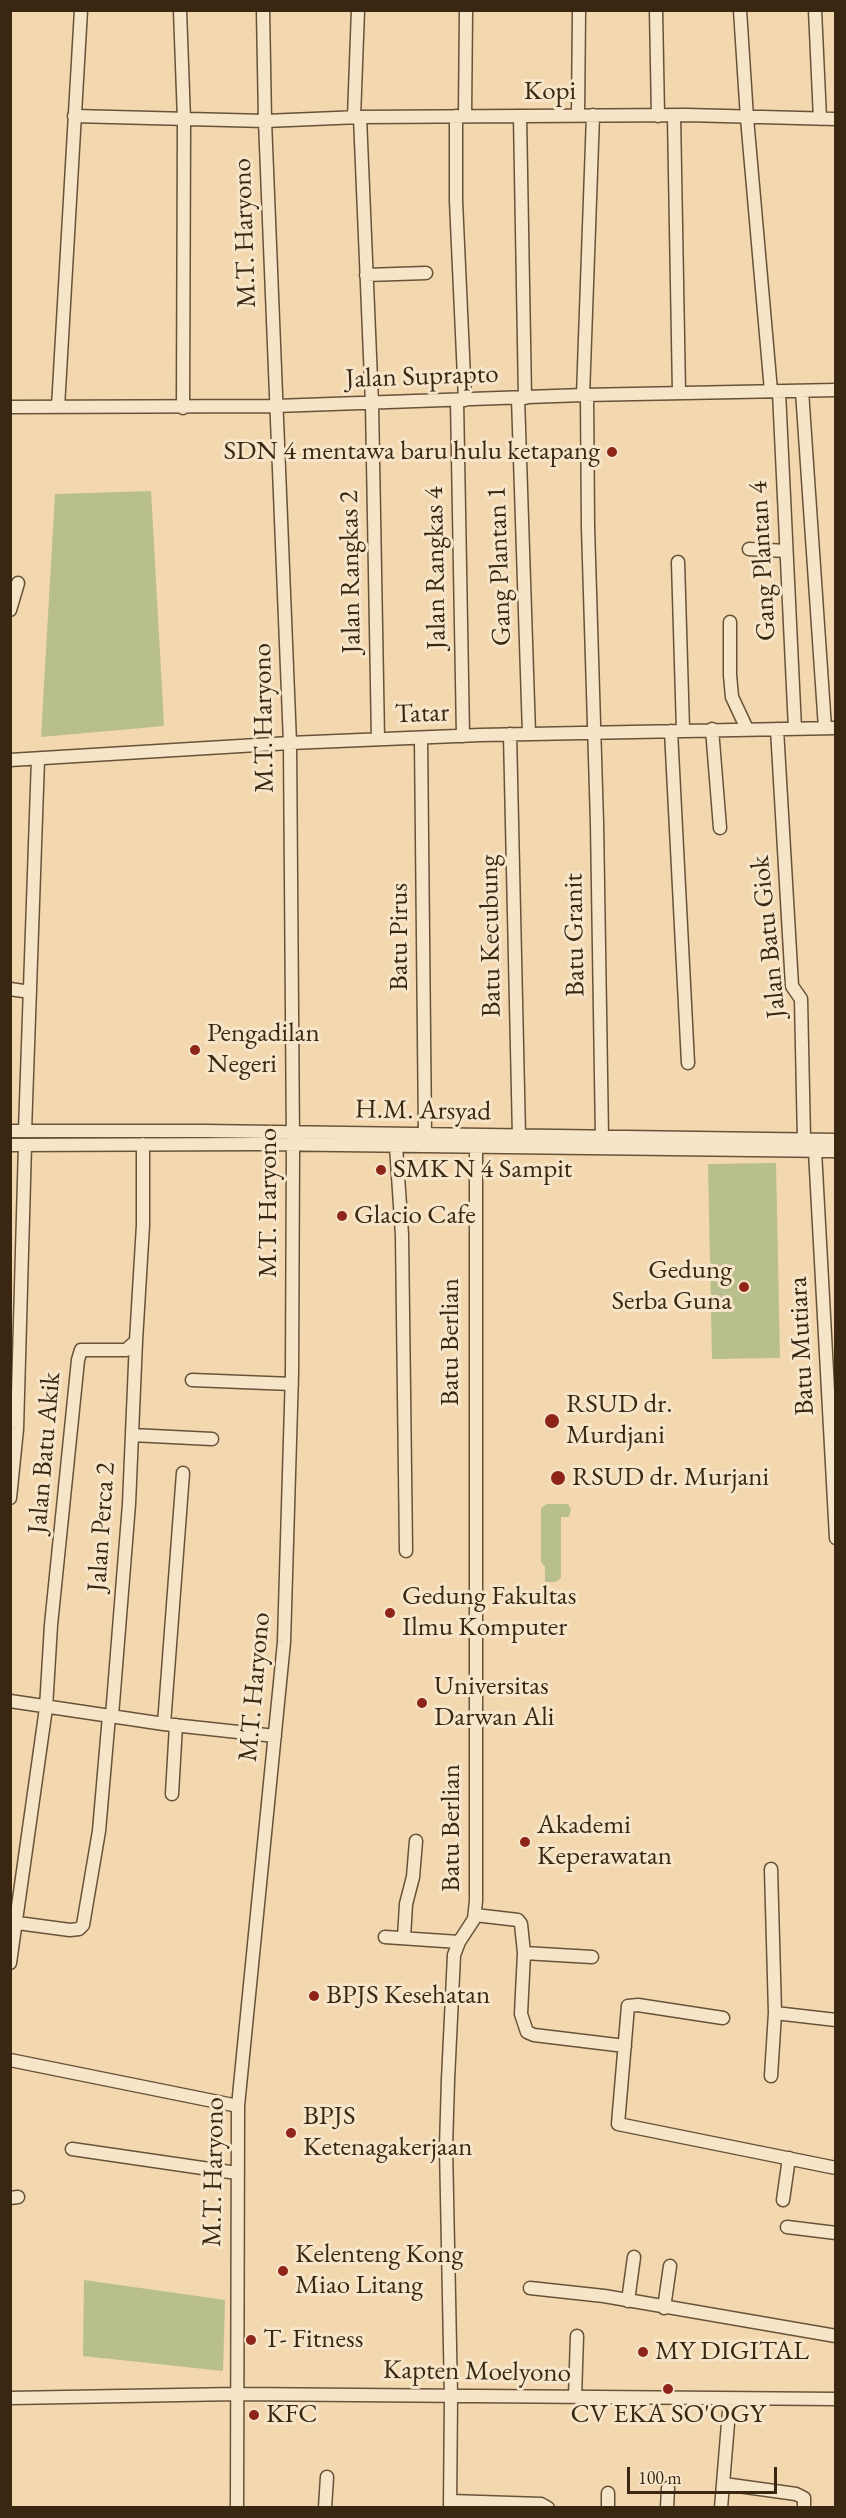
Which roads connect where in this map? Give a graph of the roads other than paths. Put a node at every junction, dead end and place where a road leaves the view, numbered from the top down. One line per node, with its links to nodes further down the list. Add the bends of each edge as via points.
1 (81, 10): 16 (street)
2 (180, 10): 21 (street)
3 (263, 10): 22 (street, M.T. Haryono)
4 (358, 10): 17 (street, Jalan Rangkas 2)
5 (466, 10): 12 (street, Jalan Rangkas 4)
6 (579, 10): 10 (street)
7 (656, 10): 14 (street)
8 (740, 10): 18 (street, Gang Plantan 4)
9 (815, 10): 19 (street)
10 (578, 115): 11 (street, Kopi); 13 (street, Kopi)
11 (593, 115): 14 (street, Kopi); 29 (street, Batu Granit)
12 (461, 116): 13 (street, Kopi); 17 (street, Kopi); 31 (street, Jalan Rangkas 4, via 456,213)
13 (520, 116): 30 (street, Gang Plantan 1)
14 (657, 116): 15 (street, Kopi)
15 (674, 116): 18 (street, Kopi); 28 (street)
16 (74, 117): 21 (street, Kopi); 35 (street)
17 (357, 117): 22 (street, Kopi); 24 (street, Jalan Rangkas 2)
18 (747, 118): 19 (street, Kopi); 26 (street, Gang Plantan 4)
19 (820, 119): 20 (street, Kopi)
20 (836, 119)
21 (184, 120): 22 (street, Kopi); 36 (street)
22 (265, 120): 33 (street, M.T. Haryono)
23 (426, 273): 24 (street)
24 (366, 275): 32 (street, Jalan Rangkas 2)
25 (836, 390): 27 (street, Jalan Suprapto)
26 (775, 391): 27 (street, Jalan Suprapto); 28 (street, Jalan Suprapto); 38 (street, Gang Plantan 4)
27 (802, 391): 43 (street)
28 (679, 393): 29 (street, Jalan Suprapto)
29 (585, 395): 30 (street, Jalan Suprapto); 49 (street, Batu Granit)
30 (522, 398): 31 (street, Jalan Suprapto); 51 (street, Gang Plantan 1)
31 (461, 400): 32 (street, Jalan Suprapto); 52 (street, Jalan Rangkas 4)
32 (372, 404): 33 (street, Jalan Suprapto); 54 (street, Jalan Rangkas 2)
33 (276, 406): 36 (street, Jalan Suprapto); 55 (street, M.T. Haryono)
34 (10, 407): 35 (street, Jalan Suprapto)
35 (58, 407): 36 (street, Jalan Suprapto)
36 (183, 408)
37 (749, 549): 38 (street)
38 (786, 551): 47 (street, Gang Plantan 4)
39 (678, 562): 48 (street)
40 (18, 583): 41 (street)
41 (10, 610)
42 (730, 622): 45 (street, via 732,697)
43 (830, 728): 47 (street, Tatar)
44 (712, 729): 45 (street, Tatar); 48 (street, Tatar); 58 (street)
45 (747, 729): 46 (street, Tatar)
46 (777, 729): 47 (street, Tatar); 69 (street, Jalan Batu Giok, via 792,987 801,999)
47 (795, 729)
48 (677, 730): 49 (street, Tatar); 61 (street)
49 (596, 733): 51 (street, Tatar); 68 (street, Batu Granit)
50 (510, 734): 51 (street, Tatar); 52 (street, Tatar); 67 (street, Batu Kecubung)
51 (529, 734)
52 (463, 736): 53 (street, Tatar)
53 (421, 738): 54 (street, Tatar); 66 (street, Batu Pirus)
54 (378, 740): 55 (street, Tatar)
55 (290, 743): 56 (street, Tatar); 65 (street, M.T. Haryono)
56 (38, 759): 57 (street, Tatar); 60 (street)
57 (10, 760)
58 (720, 828)
59 (10, 989): 60 (street)
60 (30, 992): 63 (street)
61 (688, 1063)
62 (10, 1131): 63 (street, H.M. Arsyad)
63 (25, 1131): 64 (street, H.M. Arsyad)
64 (118, 1131): 65 (street, H.M. Arsyad); 72 (street)
65 (293, 1132): 66 (street, H.M. Arsyad); 75 (street, M.T. Haryono)
66 (425, 1135): 67 (street, H.M. Arsyad)
67 (519, 1136): 68 (street, H.M. Arsyad)
68 (602, 1137): 69 (street, H.M. Arsyad)
69 (804, 1140): 70 (street, H.M. Arsyad)
70 (836, 1140)
71 (10, 1144): 74 (street, H.M. Arsyad)
72 (118, 1144): 73 (street, H.M. Arsyad); 74 (street, H.M. Arsyad)
73 (143, 1144): 75 (street, H.M. Arsyad); 81 (street)
74 (24, 1145): 80 (street)
75 (293, 1146): 76 (street, H.M. Arsyad); 83 (street, M.T. Haryono)
76 (396, 1146): 77 (street, H.M. Arsyad); 91 (street, via 402,1235)
77 (476, 1147): 78 (street, H.M. Arsyad); 100 (street, Batu Berlian)
78 (815, 1150): 79 (street, H.M. Arsyad); 90 (street, Batu Mutiara)
79 (836, 1151)
80 (15, 1326): 84 (street)
81 (136, 1341): 85 (street, Jalan Perca 2); 93 (street, Jalan Batu Akik, via 126,1350 85,1349 79,1353)
82 (192, 1380): 83 (street)
83 (292, 1384): 96 (street, M.T. Haryono, via 287,1592)
84 (14, 1393): 87 (street)
85 (132, 1435): 86 (street); 94 (street, Jalan Perca 2)
86 (212, 1439)
87 (13, 1447): 89 (street)
88 (183, 1473): 95 (street)
89 (10, 1498)
90 (836, 1538)
91 (406, 1551)
92 (10, 1701): 93 (street)
93 (46, 1708): 94 (street); 101 (street)
94 (110, 1716): 95 (street); 101 (street, Jalan Perca 2, via 99,1831 82,1925 70,1930)
95 (170, 1725): 96 (street); 97 (street)
96 (275, 1736): 114 (street, M.T. Haryono)
97 (172, 1794)
98 (417, 1841): 103 (street)
99 (771, 1869): 108 (street)
100 (475, 1915): 104 (street, Batu Berlian); 105 (street, via 518,1920)
101 (13, 1922): 107 (street)
102 (385, 1937): 103 (street)
103 (404, 1938): 104 (street)
104 (459, 1942): 130 (street, Batu Berlian, via 454,1955 446,2146)
105 (524, 1953): 106 (street); 111 (street, via 521,2014 528,2032)
106 (592, 1957)
107 (10, 1963)
108 (774, 2013): 110 (street); 113 (street)
109 (723, 2018): 111 (street, via 631,2005 626,2011)
110 (836, 2020)
111 (626, 2046): 116 (street, via 618,2124)
112 (10, 2060): 114 (street)
113 (771, 2076)
114 (238, 2106): 118 (street, M.T. Haryono)
115 (72, 2149): 118 (street)
116 (789, 2158): 117 (street); 119 (street)
117 (836, 2168)
118 (237, 2173): 129 (street, M.T. Haryono)
119 (783, 2200)
120 (787, 2227): 121 (street)
121 (836, 2233)
122 (634, 2257): 125 (street)
123 (670, 2266): 126 (street)
124 (530, 2288): 125 (street)
125 (628, 2301): 126 (street)
126 (664, 2308): 128 (street)
127 (577, 2336): 131 (street)
128 (836, 2336)
129 (236, 2394): 130 (street, Kapten Moelyono); 132 (street, Kapten Moelyono); 140 (street, M.T. Haryono)
130 (451, 2396): 131 (street, Kapten Moelyono); 139 (street, Batu Berlian)
131 (575, 2397): 133 (street, Kapten Moelyono)
132 (10, 2398)
133 (730, 2399): 134 (street, Kapten Moelyono); 136 (street)
134 (836, 2399)
135 (327, 2477): 141 (street)
136 (724, 2484): 145 (street); 146 (street, via 800,2495)
137 (668, 2488): 144 (street)
138 (608, 2493): 143 (street)
139 (450, 2504): 142 (street, via 541,2504)
140 (237, 2508)
141 (325, 2508)
142 (548, 2508)
143 (608, 2508)
144 (668, 2508)
145 (721, 2508)
146 (804, 2508)

